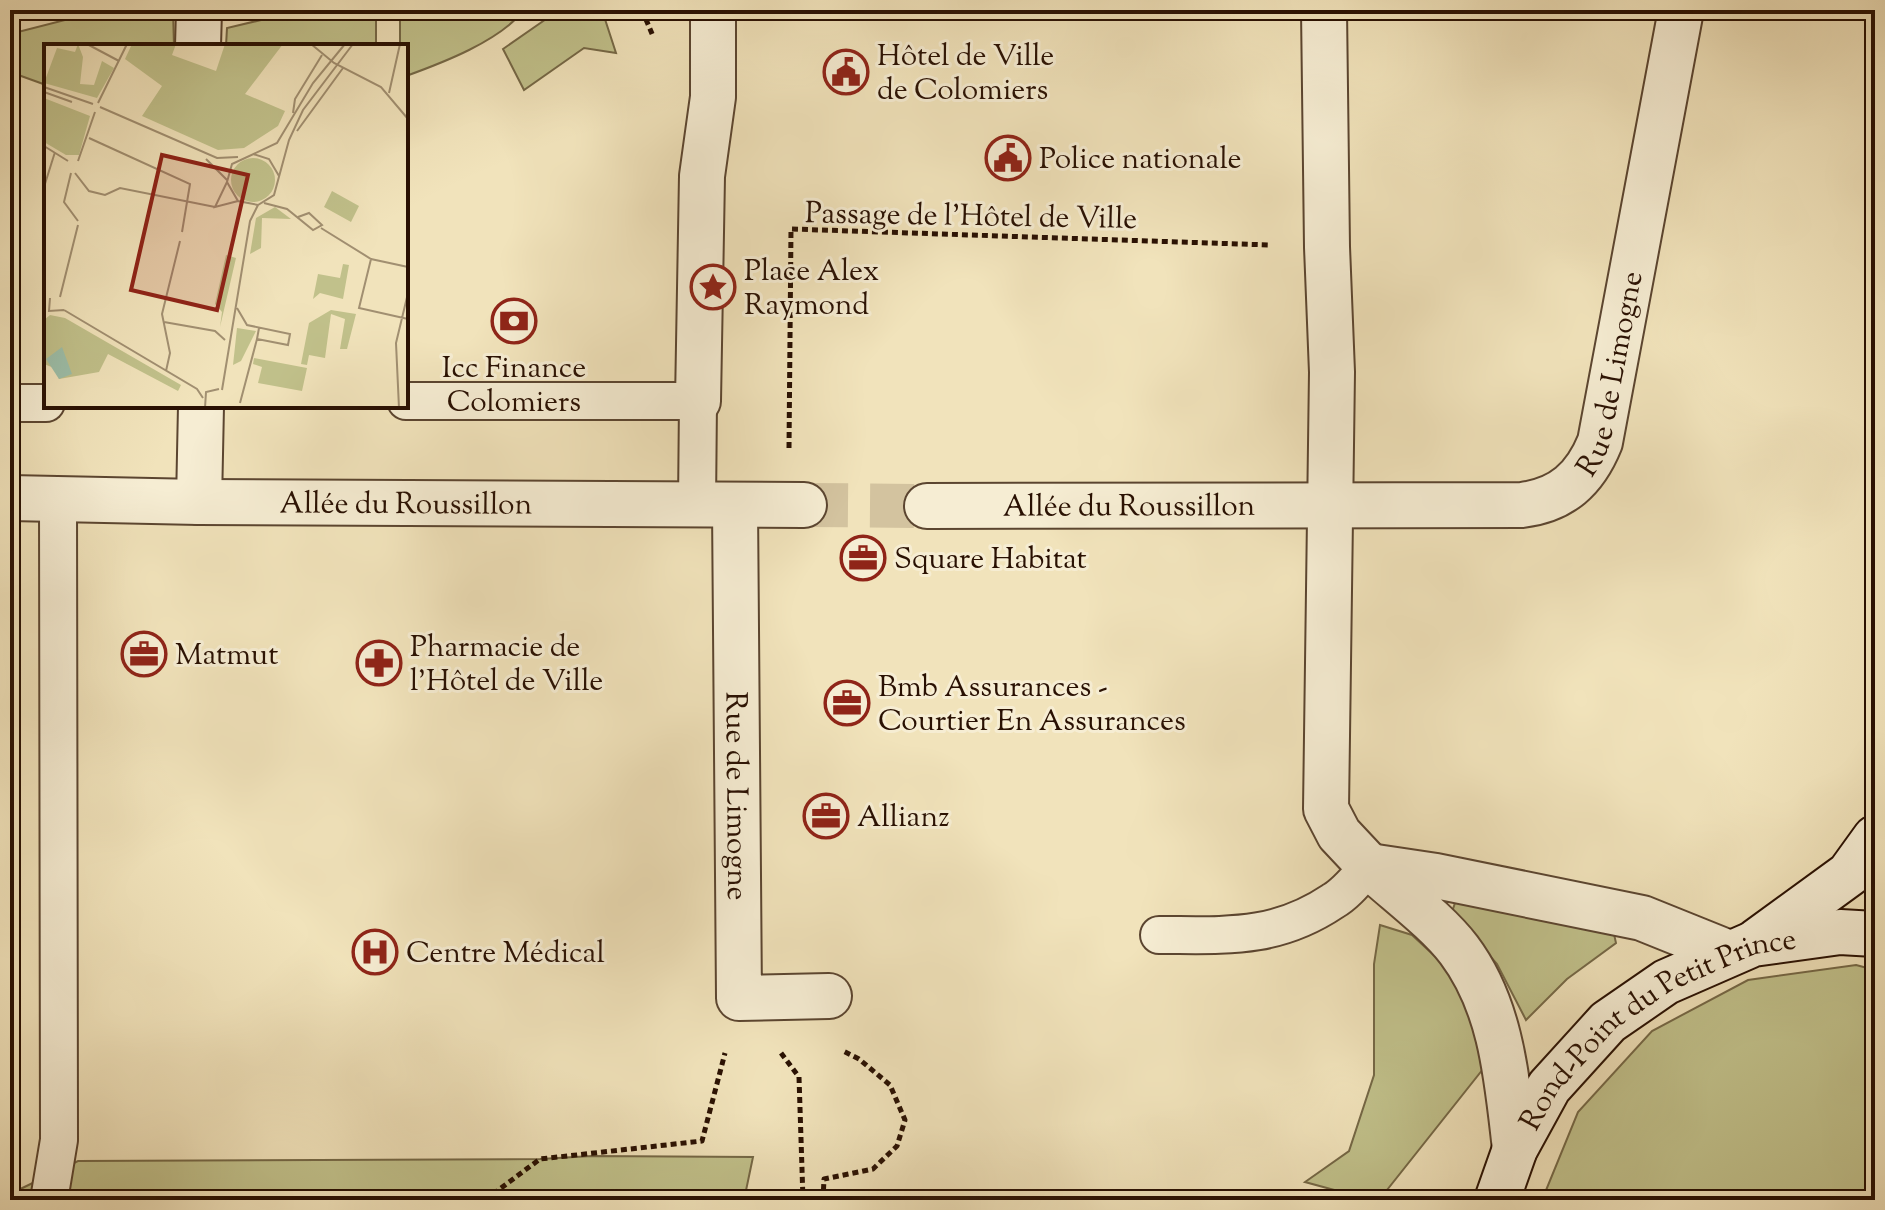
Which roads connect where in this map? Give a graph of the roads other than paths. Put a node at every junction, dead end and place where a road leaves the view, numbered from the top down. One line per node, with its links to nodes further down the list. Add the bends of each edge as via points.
1 (199, 10): 5 (street)
2 (713, 10): 7 (street, via 713,97 702,176)
3 (1324, 10): 17 (street)
4 (1681, 10): 17 (street, Rue de Limogne, via 1612,384 1591,463 1562,494 1537,504)
5 (198, 44)
6 (408, 401): 7 (lane)
7 (698, 401): 14 (lane)
8 (10, 403): 9 (lane)
9 (44, 403)
10 (201, 408): 13 (street)
11 (10, 498): 12 (street, Allée du Roussillon)
12 (58, 499): 13 (street, Allée du Roussillon); 25 (lane, via 59,1140)
13 (199, 502): 14 (street, Allée du Roussillon)
14 (716, 505): 15 (street, Allée du Roussillon); 23 (street, Rue de Limogne, via 739,998)
15 (796, 505)
16 (927, 506): 17 (street, Allée du Roussillon)
17 (1330, 506): 19 (street, via 1326,809 1339,834)
18 (1875, 838): 22 (street, via 1849,874)
19 (1369, 866): 21 (lane, via 1336,900 1290,925 1236,935); 22 (street, via 1642,918); 24 (street, via 1458,948 1479,982 1504,1053)
20 (1875, 934): 22 (street, Rond-Point du Petit Prince, via 1840,932)
21 (1159, 935)
22 (1741, 949): 24 (street, Rond-Point du Petit Prince, via 1666,982 1608,1022 1549,1087)
23 (829, 996)
24 (1515, 1149): 26 (street, Rond-Point du Petit Prince)
25 (49, 1200)
26 (1497, 1200)

